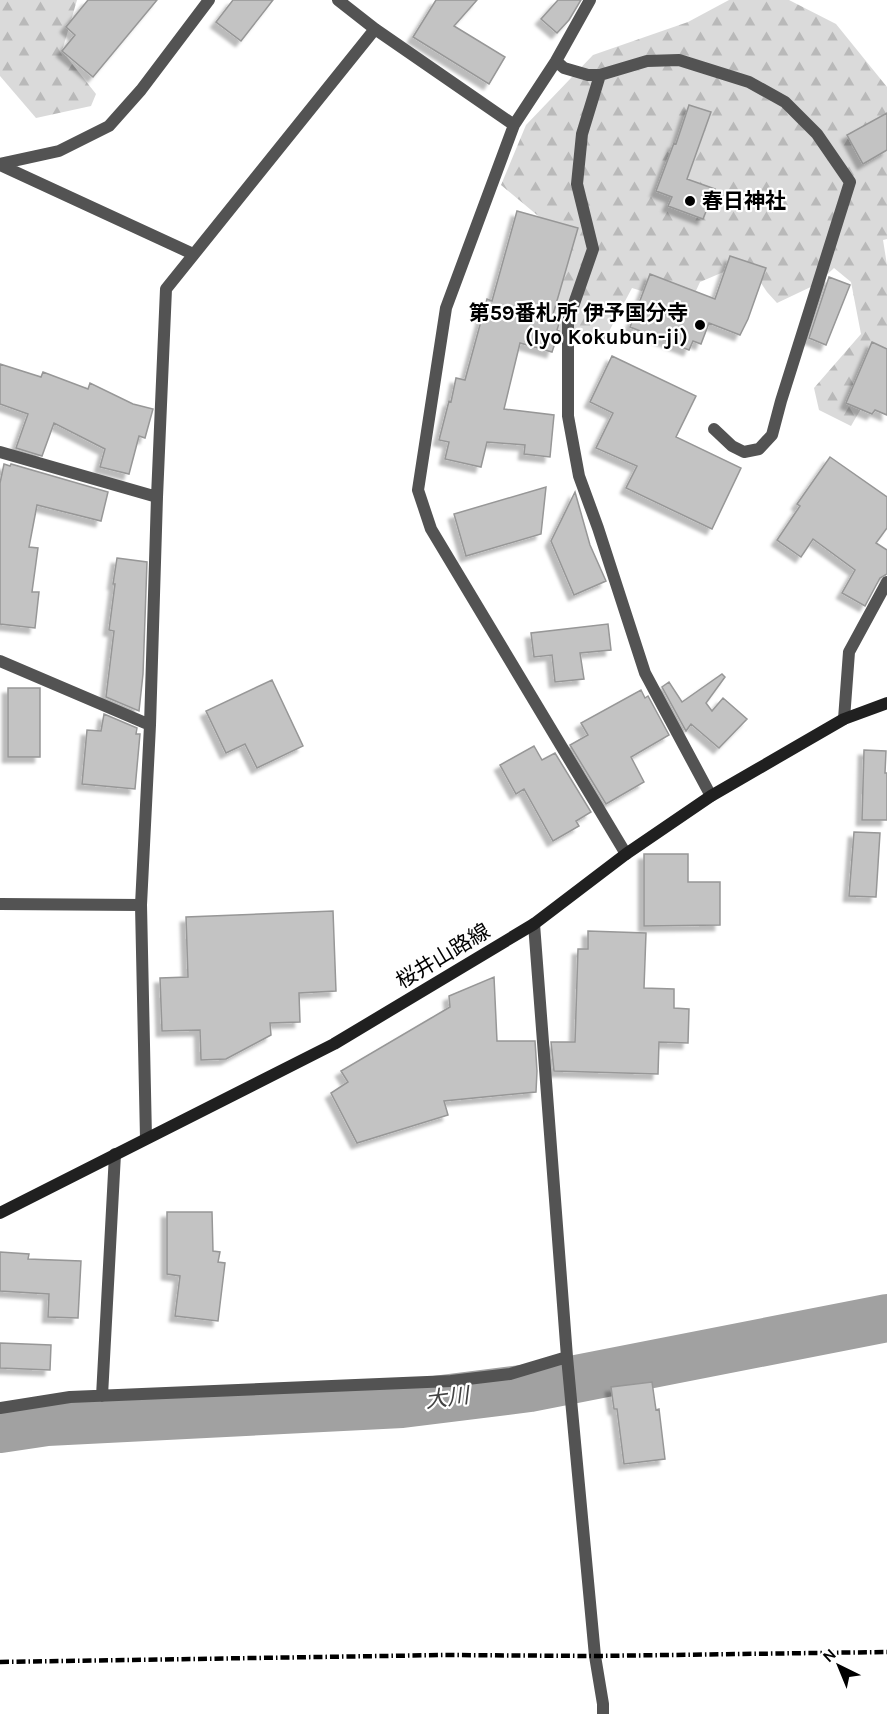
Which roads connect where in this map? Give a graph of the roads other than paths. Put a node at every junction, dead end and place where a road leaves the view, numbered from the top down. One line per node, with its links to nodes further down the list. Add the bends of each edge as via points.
1 (209, 0): 8 (street, via 109,126 59,151)
2 (338, 0): 4 (street)
3 (590, 0): 5 (street)
4 (375, 29): 7 (street); 9 (street)
5 (556, 61): 6 (street, via 564,68); 7 (street)
6 (600, 75): 10 (street, via 647,61 679,60 749,82 785,102 817,134 850,182 772,435 759,448 744,452); 18 (street, via 582,134 576,184 593,249 567,321 568,416 579,476 645,673)
7 (514, 125): 19 (street, via 446,308 418,490 431,529)
8 (0, 165): 9 (street)
9 (193, 254): 12 (street, via 166,289)
10 (714, 429)
11 (0, 452): 12 (street)
12 (157, 497): 17 (street)
13 (887, 582): 16 (street, via 849,652)
14 (0, 661): 17 (street)
15 (887, 703): 16 (main road, 桜井山路線)
16 (844, 720): 18 (main road, 桜井山路線)
17 (150, 725): 21 (street)
18 (711, 796): 19 (main road, 桜井山路線)
19 (626, 854): 22 (main road, 桜井山路線)
20 (0, 904): 21 (street)
21 (141, 905): 23 (street)
22 (534, 924): 23 (main road, 桜井山路線, via 334,1044); 26 (street)
23 (146, 1138): 24 (main road, 桜井山路線)
24 (115, 1154): 25 (main road, 桜井山路線); 27 (street)
25 (0, 1213)
26 (567, 1357): 27 (street, via 510,1374 451,1382); 29 (street)
27 (102, 1396): 28 (street)
28 (0, 1408)
29 (603, 1714)

